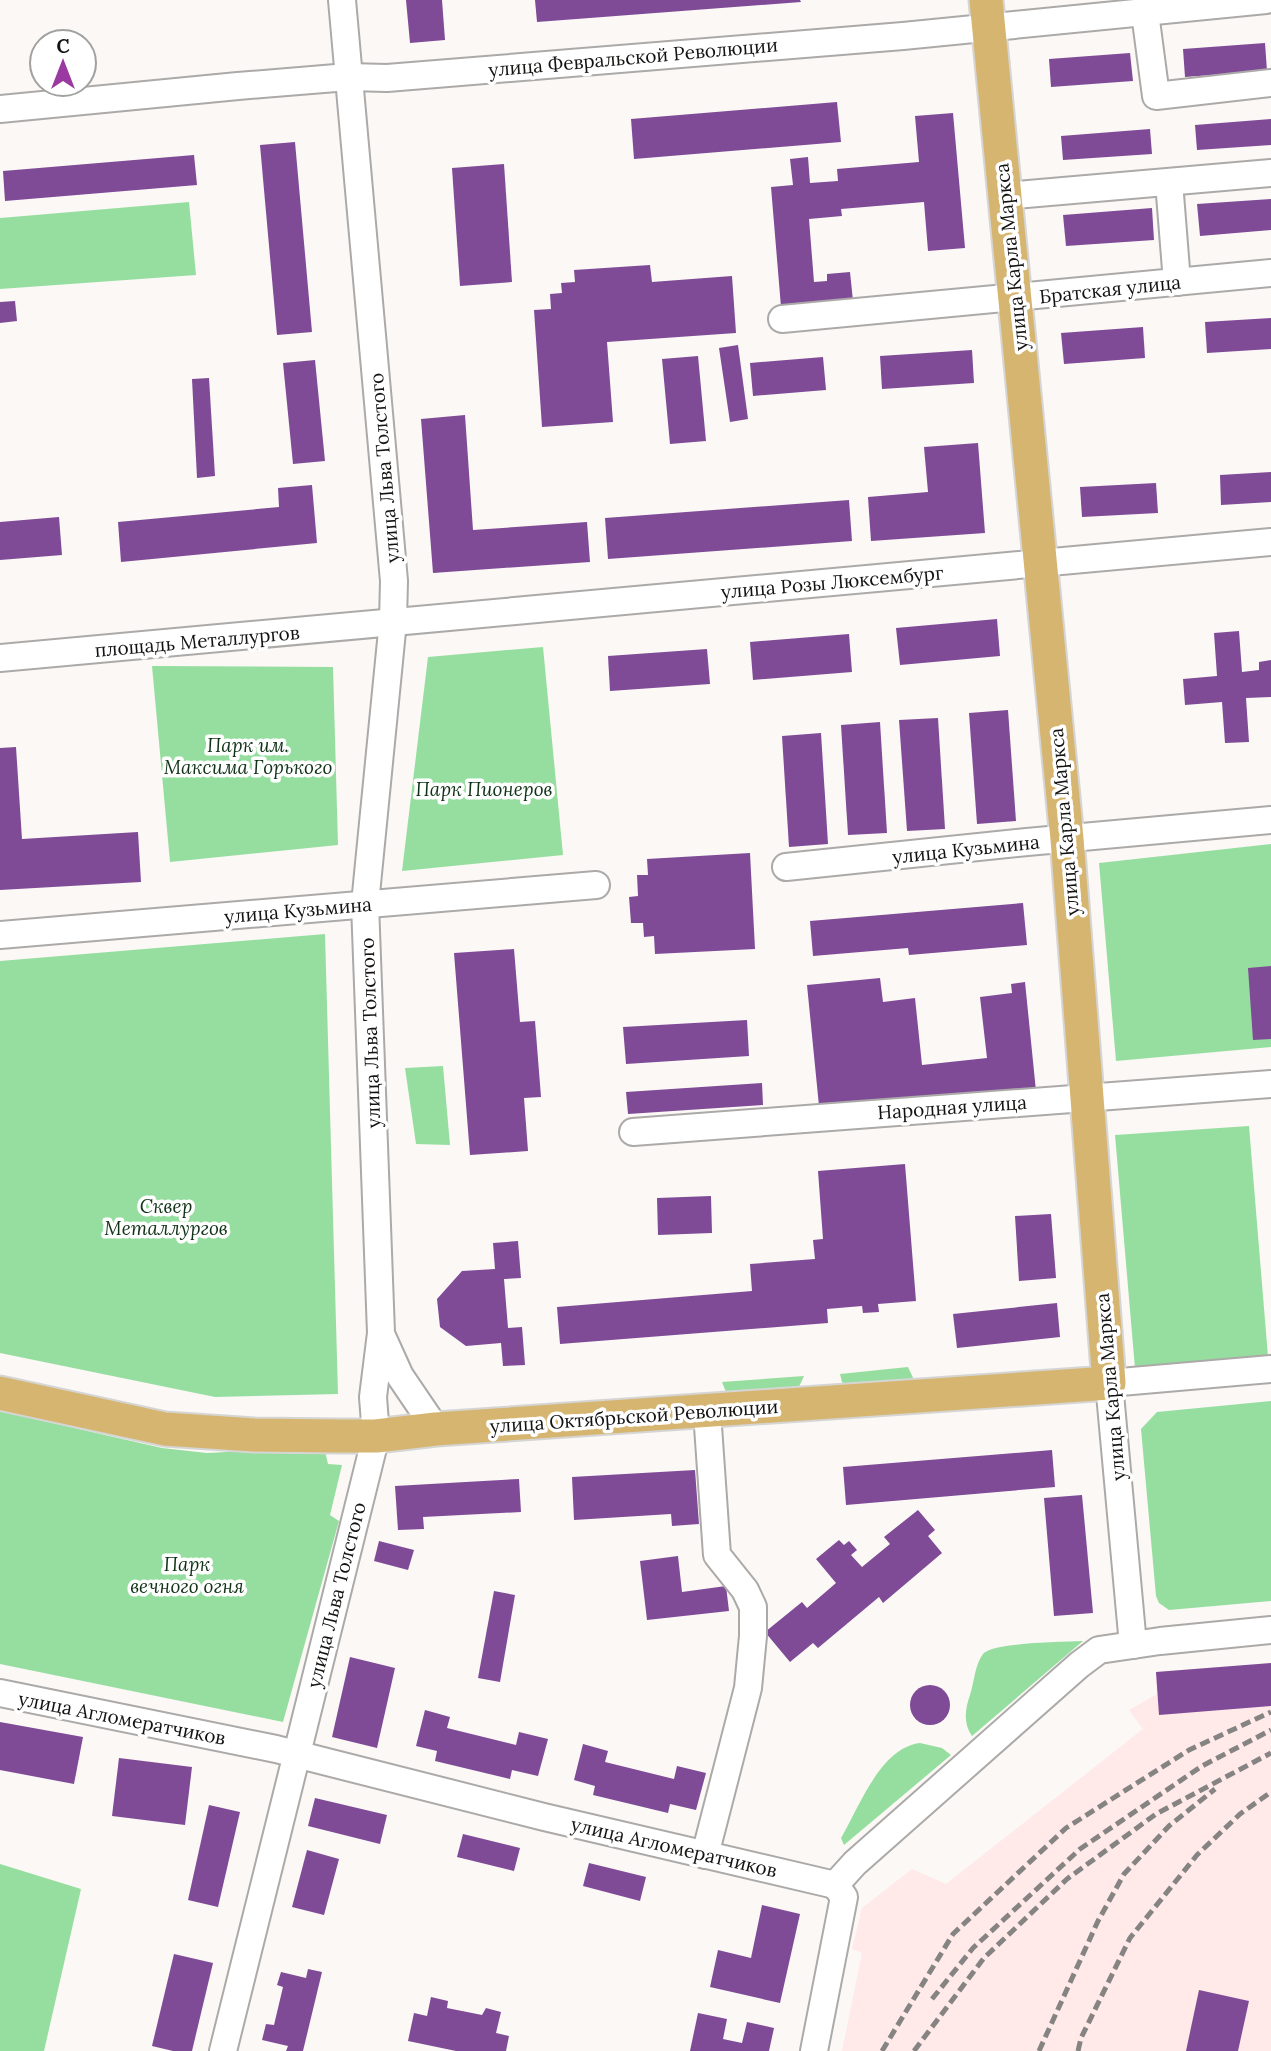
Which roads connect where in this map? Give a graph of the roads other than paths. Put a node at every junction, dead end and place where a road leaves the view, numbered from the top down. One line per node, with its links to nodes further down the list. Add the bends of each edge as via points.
1 (342, 0): 5 (street, улица Льва Толстого)
2 (1266, 0): 3 (street, улица Февральской Революции)
3 (1145, 13): 4 (street, улица Февральской Революции); 6 (street, via 1156,96)
4 (987, 14): 5 (street, улица Февральской Революции, via 387,78); 10 (main road, улица Карла Маркса)
5 (348, 77): 7 (street, улица Февральской Революции); 17 (street, улица Льва Толстого, via 394,580)
6 (1271, 83)
7 (0, 109)
8 (1271, 173): 9 (street)
9 (1168, 182): 10 (street); 12 (street)
10 (1005, 196): 13 (main road, улица Карла Маркса)
11 (1271, 273): 12 (street, Братская улица)
12 (1177, 282): 13 (street, Братская улица)
13 (1016, 299): 14 (street, Братская улица); 16 (main road, улица Карла Маркса)
14 (782, 319)
15 (1271, 542): 16 (street, улица Розы Люксембург)
16 (1040, 564): 17 (street, улица Розы Люксембург); 20 (main road, улица Карла Маркса)
17 (393, 621): 18 (street, площадь Металлургов); 23 (street, улица Льва Толстого)
18 (0, 658)
19 (1271, 820): 20 (street, улица Кузьмина)
20 (1067, 839): 21 (street, улица Кузьмина); 26 (main road, улица Карла Маркса)
21 (786, 867)
22 (596, 885): 23 (street, улица Кузьмина)
23 (365, 904): 24 (street, улица Кузьмина); 28 (street, улица Льва Толстого)
24 (0, 934)
25 (1271, 1084): 26 (street, Народная улица)
26 (1087, 1096): 27 (street, Народная улица); 30 (main road, улица Карла Маркса)
27 (633, 1132)
28 (381, 1333): 33 (street, via 400,1376); 34 (street, улица Льва Толстого, via 373,1397)
29 (1271, 1369): 30 (street, улица Октябрьской Революции)
30 (1109, 1383): 32 (main road, улица Октябрьской Революции); 36 (street, улица Карла Маркса)
31 (0, 1393): 34 (main road, улица Октябрьской Революции, via 165,1429)
32 (707, 1412): 33 (main road, улица Октябрьской Революции); 39 (street, via 717,1555 753,1607 753,1636 748,1688)
33 (436, 1429): 34 (main road, улица Октябрьской Революции)
34 (376, 1436): 38 (street, улица Льва Толстого)
35 (1271, 1630): 36 (street)
36 (1133, 1645): 40 (street, via 1099,1650 1079,1665)
37 (0, 1693): 38 (street, улица Агломератчиков)
38 (296, 1754): 39 (street, улица Агломератчиков); 41 (street, улица Льва Толстого)
39 (705, 1855): 40 (street, улица Агломератчиков)
40 (835, 1885): 42 (street, via 844,1897)
41 (223, 2051)
42 (814, 2051)

